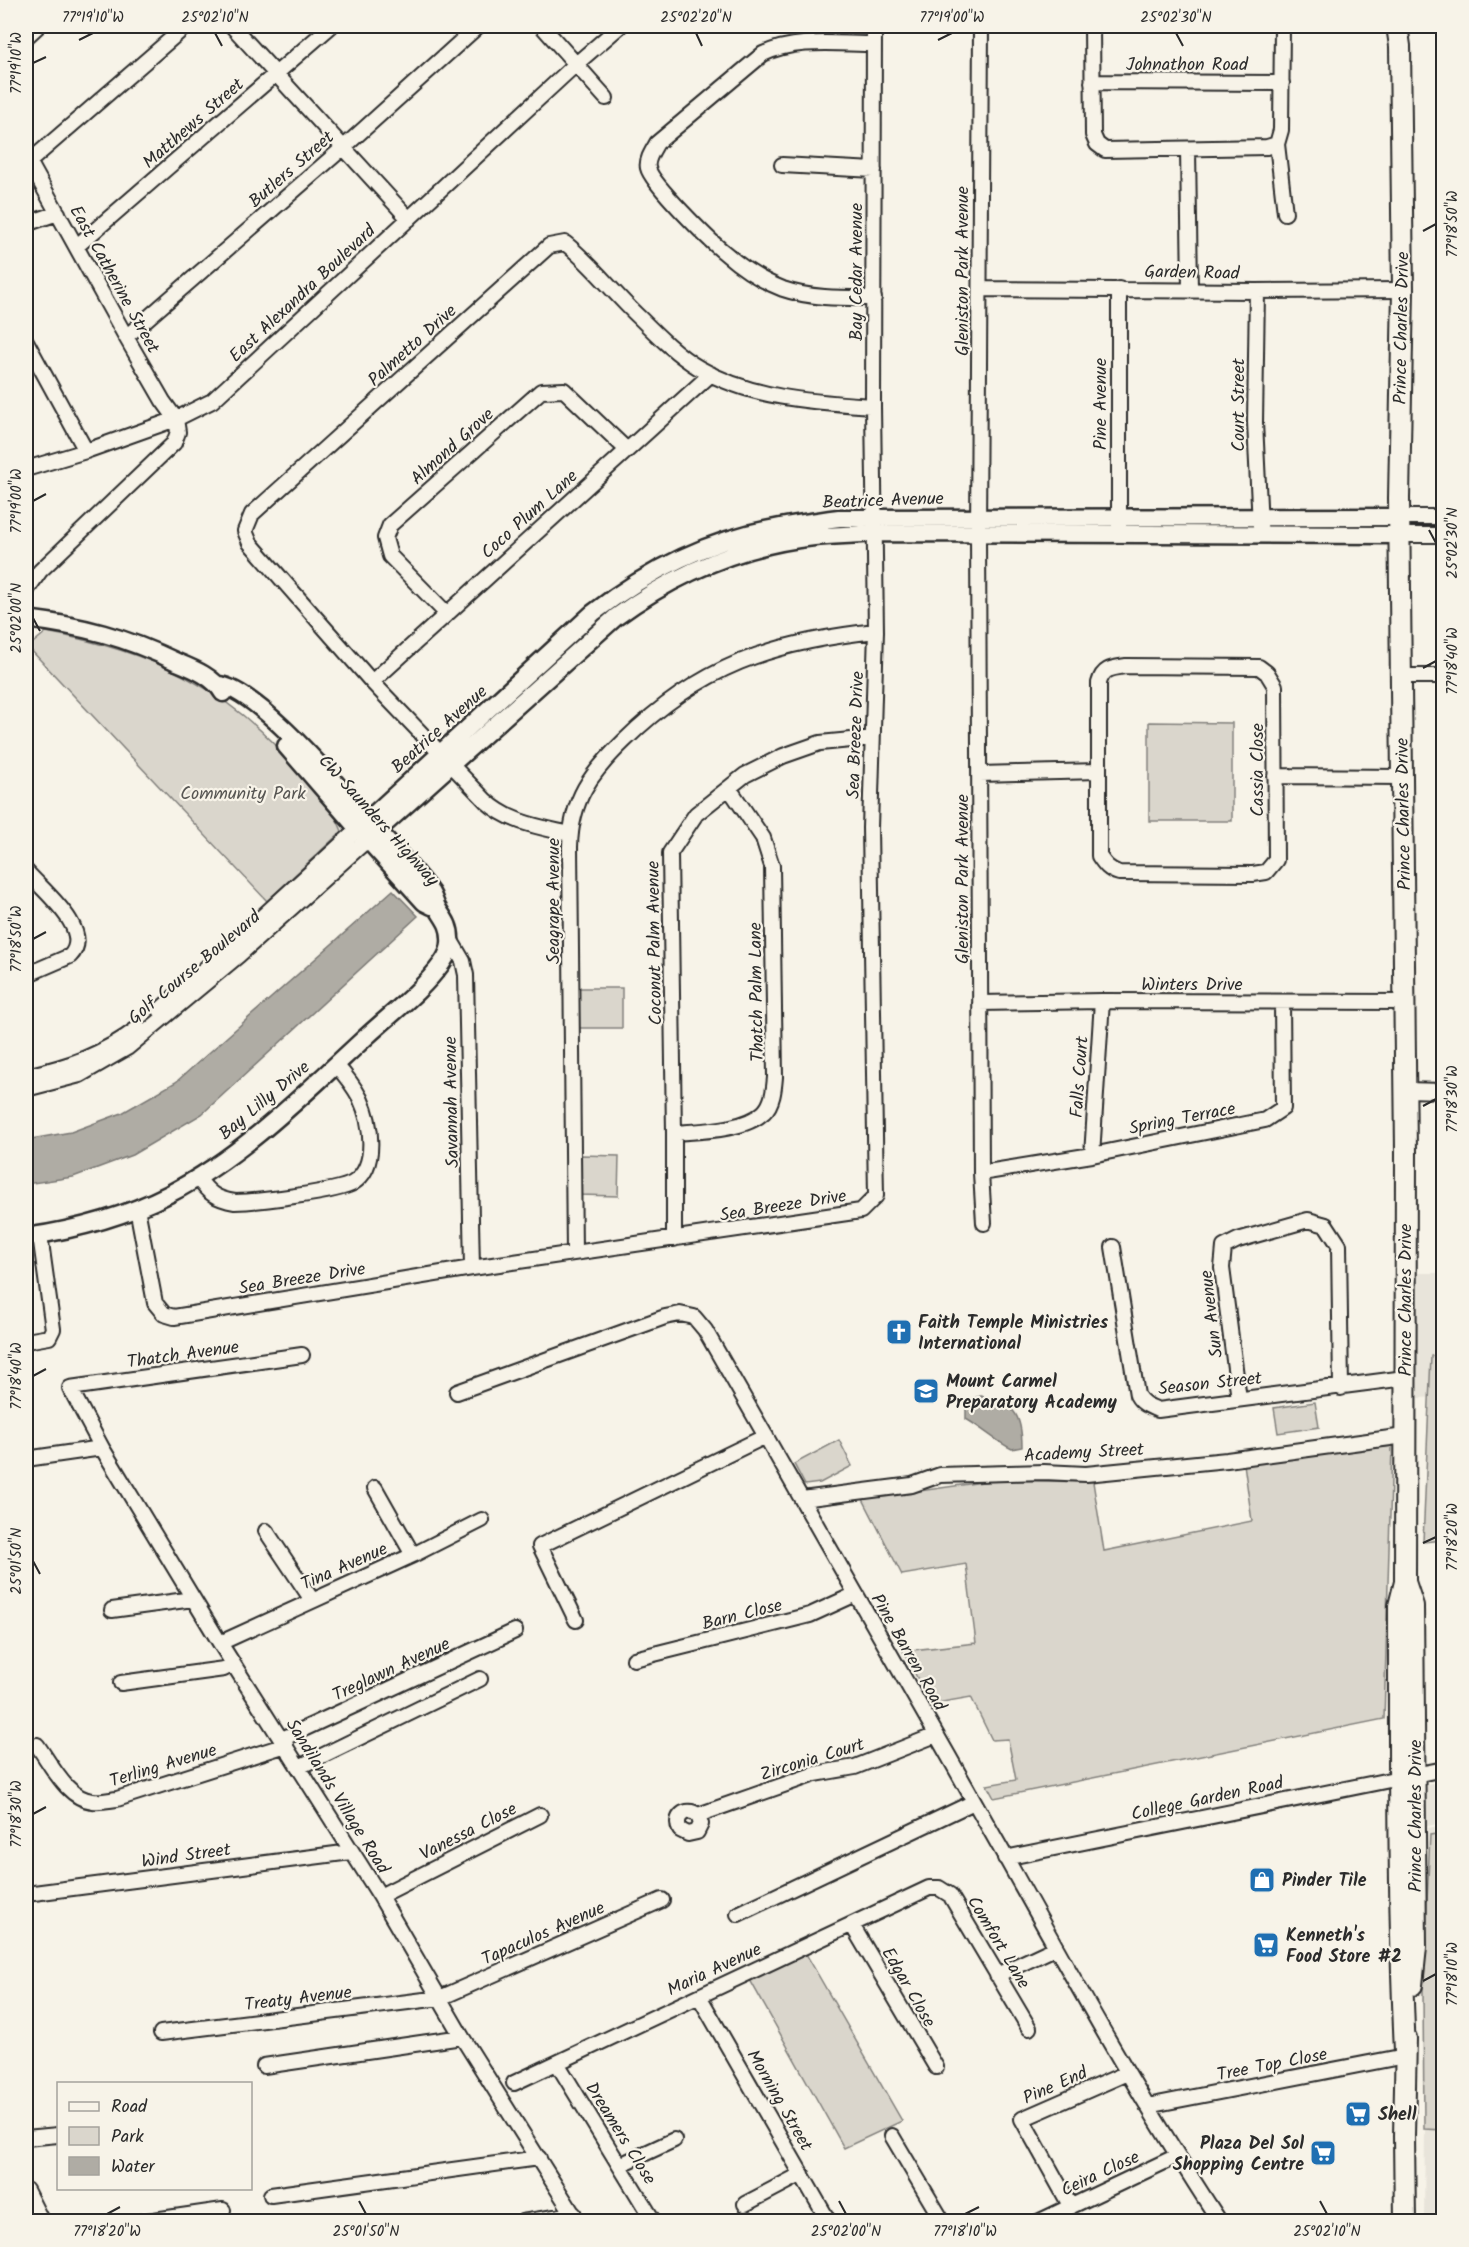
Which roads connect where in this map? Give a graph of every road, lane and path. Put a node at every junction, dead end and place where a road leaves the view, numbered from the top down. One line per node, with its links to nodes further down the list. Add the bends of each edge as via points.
1 (38, 26): 14 (street)
2 (186, 26): 25 (street)
3 (232, 26): 18 (street)
4 (331, 26): 18 (street, Matthews Street)
5 (477, 26): 23 (street, Butlers Street)
6 (542, 26): 17 (street)
7 (620, 26): 17 (street, East Alexandra Boulevard)
8 (874, 26): 15 (street, Bay Cedar Avenue)
9 (981, 26): 33 (street, Gleniston Park Avenue)
10 (1092, 26): 19 (street)
11 (1282, 26): 20 (street)
12 (1397, 26): 16 (highway, Prince Charles Drive)
13 (1404, 26): 16 (highway, Prince Charles Drive)
14 (26, 37)
15 (874, 44): 27 (street, Bay Cedar Avenue); 38 (street, via 792,44 763,54 657,143 648,168 654,180 725,253 762,280 804,295)
16 (1400, 45): 36 (highway, Prince Charles Drive)
17 (576, 64): 21 (street); 30 (street, East Alexandra Boulevard)
18 (277, 74): 23 (street); 32 (street, Matthews Street)
19 (1092, 82): 20 (street, Johnathon Road); 24 (street, via 1093,135 1097,144 1106,150)
20 (1282, 83): 22 (street)
21 (606, 98)
22 (1277, 144): 24 (street); 29 (street)
23 (344, 147): 30 (street); 39 (street, Butlers Street)
24 (1188, 149): 35 (street)
25 (27, 159): 28 (street, East Catherine Street)
26 (782, 165): 27 (street)
27 (874, 170): 38 (street, Bay Cedar Avenue)
28 (58, 213): 31 (street); 32 (street, East Catherine Street)
29 (1285, 213)
30 (409, 219): 43 (street, East Alexandra Boulevard, via 212,401)
31 (26, 224)
32 (77, 246): 39 (street, East Catherine Street)
33 (980, 288): 34 (street, Garden Road); 47 (street, Gleniston Park Avenue)
34 (1119, 290): 35 (street, Garden Road); 50 (street, Pine Avenue)
35 (1190, 290): 37 (street, Garden Road)
36 (1403, 290): 37 (street, Garden Road); 52 (highway, Prince Charles Drive)
37 (1257, 291): 48 (street, Court Street, via 1255,422)
38 (874, 298): 42 (street, Bay Cedar Avenue)
39 (126, 337): 43 (street, East Catherine Street)
40 (26, 341): 45 (street)
41 (711, 374): 42 (street, Palmetto Drive, via 741,387 796,400); 44 (street, Coco Plum Lane); 63 (street, Palmetto Drive, via 664,342 566,243 549,246 252,514 245,531 250,543)
42 (873, 406): 51 (street, Bay Cedar Avenue)
43 (176, 419): 45 (street, East Alexandra Boulevard); 57 (street, via 178,432 174,443 40,571)
44 (627, 450): 58 (street, Coco Plum Lane); 58 (street, Almond Grove, via 564,390 541,391 390,525 385,538 390,556)
45 (86, 451): 46 (street, East Alexandra Boulevard)
46 (26, 469)
47 (978, 517): 50 (main road, Beatrice Avenue); 51 (main road, Beatrice Avenue); 53 (street, Gleniston Park Avenue)
48 (1259, 517): 50 (main road, Beatrice Avenue); 52 (main road, Beatrice Avenue); 54 (street, Court Street)
49 (1443, 517): 52 (street, Beatrice Avenue)
50 (1118, 518): 56 (street, Pine Avenue)
51 (875, 525): 53 (main road, Beatrice Avenue); 60 (street, Sea Breeze Drive); 65 (main road, Beatrice Avenue, via 766,545 686,573 616,617)
52 (1399, 526): 54 (main road, Beatrice Avenue); 55 (street, Beatrice Avenue); 61 (highway, Prince Charles Drive)
53 (978, 534): 56 (main road, Beatrice Avenue); 67 (street, Gleniston Park Avenue)
54 (1260, 535): 56 (main road, Beatrice Avenue)
55 (1443, 535)
56 (1119, 536)
57 (26, 591)
58 (447, 614): 63 (street, Coco Plum Lane)
59 (26, 618): 71 (main road, CW Saunders Highway, via 115,636 219,685 229,686 287,732 319,765)
60 (876, 631): 64 (street, Sea Breeze Drive); 72 (street, Seagrape Avenue, via 779,647 721,668 692,685 643,722 599,767 581,793)
61 (1401, 676): 62 (street); 69 (highway, Prince Charles Drive)
62 (1443, 676)
63 (372, 682): 65 (street, Palmetto Drive)
64 (872, 738): 70 (street, Coconut Palm Avenue, via 811,746 745,775); 92 (street, Sea Breeze Drive, via 876,1196 861,1211)
65 (446, 760): 71 (main road, Beatrice Avenue); 72 (street, Palmetto Drive, via 501,813 528,825)
66 (1099, 771): 67 (street); 68 (street, Cassia Close, via 1099,856 1110,871 1119,873 1266,872 1276,860); 68 (street, Cassia Close, via 1099,683 1106,671 1126,666 1258,667 1267,672 1275,686)
67 (980, 774): 79 (street, Gleniston Park Avenue)
68 (1275, 776): 69 (street)
69 (1402, 777): 78 (highway, Prince Charles Drive)
70 (729, 788): 85 (street, Coconut Palm Avenue, via 696,814 670,853); 85 (street, Thatch Palm Lane, via 763,838 772,866 772,1097 765,1111 753,1120 717,1130)
71 (368, 830): 74 (main road, CW Saunders Highway, via 432,895 446,921); 81 (street, Golf Course Boulevard, via 116,1045 65,1067); 82 (street, Golf Course Boulevard, via 239,955 127,1048 80,1075)
72 (570, 834): 94 (street, Seagrape Avenue)
73 (26, 871): 75 (street, via 73,923 77,940 70,956)
74 (450, 939): 80 (main road, Bay Lilly Drive, via 445,958 431,976); 95 (street, Savannah Avenue, via 464,961 466,975)
75 (26, 975)
76 (1102, 1001): 77 (street, Winters Drive); 79 (street, Winters Drive); 86 (street, Falls Court)
77 (1282, 1002): 78 (street, Winters Drive); 86 (street, Spring Terrace, via 1283,1108 1264,1120)
78 (1405, 1002): 83 (highway, Prince Charles Drive)
79 (980, 1003): 87 (street, Gleniston Park Avenue)
80 (336, 1065): 88 (main road, Bay Lilly Drive); 88 (street, via 353,1085 368,1120 369,1155 364,1172 356,1181 337,1188 235,1202 211,1194)
81 (26, 1076)
82 (26, 1089)
83 (1405, 1090): 84 (street); 98 (highway, Prince Charles Drive)
84 (1443, 1090)
85 (674, 1133): 92 (street, Coconut Palm Avenue)
86 (1092, 1155): 87 (street, Spring Terrace)
87 (981, 1173): 90 (street, Gleniston Park Avenue)
88 (198, 1178): 89 (main road, Bay Lilly Drive)
89 (137, 1208): 91 (main road, Bay Lilly Drive, via 79,1227); 95 (street, Sea Breeze Drive, via 155,1303 170,1316)
90 (984, 1223)
91 (33, 1236): 96 (street, via 53,1329 47,1337)
92 (674, 1239): 94 (street, Sea Breeze Drive)
93 (1113, 1247): 102 (street, Season Street, via 1141,1402 1158,1410)
94 (574, 1252): 95 (street, Sea Breeze Drive)
95 (472, 1268)
96 (26, 1341)
97 (302, 1355): 99 (street, Thatch Avenue)
98 (1405, 1378): 100 (street, Season Street); 104 (highway, Prince Charles Drive)
99 (70, 1388): 105 (street, Sandilands Village Road)
100 (1341, 1388): 102 (street, Season Street); 102 (street, Sun Avenue, via 1339,1245 1326,1225 1308,1220 1224,1247 1222,1268)
101 (457, 1392): 103 (street, Pine Barren Road, via 680,1314 694,1317 705,1330)
102 (1239, 1399)
103 (766, 1436): 108 (street, Pine Barren Road); 116 (street, via 540,1546)
104 (1405, 1436): 108 (street, Academy Street, via 1086,1474 940,1475 912,1485); 128 (highway, Prince Charles Drive, via 1405,1582 1399,1606)
105 (102, 1448): 106 (street); 113 (street, Sandilands Village Road)
106 (26, 1459)
107 (375, 1488): 111 (street)
108 (802, 1499): 112 (street, Pine Barren Road)
109 (482, 1520): 111 (street, Tina Avenue)
110 (266, 1531): 114 (street)
111 (413, 1555): 114 (street, Tina Avenue)
112 (856, 1594): 119 (street, Barn Close, via 810,1616); 123 (street, Pine Barren Road)
113 (193, 1599): 115 (street); 118 (street, Sandilands Village Road)
114 (312, 1600): 118 (street, Tina Avenue)
115 (112, 1610)
116 (576, 1620)
117 (515, 1630): 124 (street, Treglawn Avenue)
118 (220, 1643): 120 (street, Sandilands Village Road)
119 (634, 1659)
120 (233, 1664): 122 (street, via 224,1669); 124 (street, Sandilands Village Road)
121 (480, 1679): 126 (street)
122 (122, 1683)
123 (936, 1734): 129 (street, Pine Barren Road); 131 (street, Zirconia Court, via 855,1767 815,1774)
124 (284, 1742): 125 (street, Terling Avenue, via 117,1799 94,1802 68,1788); 126 (street, Sandilands Village Road)
125 (37, 1745)
126 (299, 1767): 132 (street, Sandilands Village Road)
127 (1443, 1769): 128 (street, College Garden Road)
128 (1407, 1776): 133 (street, College Garden Road); 147 (highway, Prince Charles Drive, via 1400,1949)
129 (974, 1802): 133 (street, Pine Barren Road); 138 (street)
130 (540, 1815): 136 (street, Vanessa Close)
131 (698, 1815)
132 (351, 1852): 135 (street, Wind Street); 136 (street, Sandilands Village Road)
133 (1005, 1858): 140 (street, Pine Barren Road)
134 (929, 1888): 139 (street, Maria Avenue); 141 (street, Comfort Lane, via 939,1888 950,1895)
135 (26, 1894)
136 (380, 1896): 143 (street, Sandilands Village Road)
137 (662, 1900): 143 (street, Tapaculos Avenue)
138 (738, 1914)
139 (852, 1925): 142 (street, Maria Avenue); 150 (street, Edgar Close)
140 (1055, 1948): 141 (street); 151 (street, Pine Barren Road)
141 (998, 1975): 144 (street, Comfort Lane)
142 (699, 1996): 148 (street, Maria Avenue); 161 (street, Morning Street)
143 (440, 1998): 145 (street, Treaty Avenue); 146 (street, Sandilands Village Road)
144 (1029, 2028)
145 (161, 2033)
146 (462, 2037): 149 (street); 159 (street, Sandilands Village Road)
147 (1405, 2054): 153 (street, Tree Top Close); 176 (highway, Prince Charles Drive)
148 (557, 2063): 152 (street, Maria Avenue); 160 (street, Dreamers Close)
149 (264, 2066)
150 (936, 2067)
151 (1127, 2073): 153 (street, Pine Barren Road); 165 (street, Pine End, via 1022,2119)
152 (514, 2083)
153 (1147, 2106): 158 (street, Pine Barren Road)
154 (57, 2135): 156 (street)
155 (892, 2136): 173 (street)
156 (26, 2138)
157 (674, 2140): 160 (street)
158 (1177, 2156): 165 (street, Ceira Close); 175 (street, Pine Barren Road)
159 (539, 2158): 163 (street); 168 (street, Sandilands Village Road)
160 (620, 2165): 171 (street, Dreamers Close)
161 (802, 2174): 164 (street); 172 (street, Morning Street)
162 (26, 2190): 167 (street)
163 (271, 2195)
164 (745, 2204)
165 (1071, 2207): 174 (street, Ceira Close)
166 (223, 2210): 169 (street)
167 (35, 2217)
168 (576, 2218): 170 (street)
169 (140, 2222)
170 (522, 2222)
171 (654, 2222)
172 (830, 2222)
173 (943, 2222)
174 (1038, 2222)
175 (1220, 2222)
176 (1405, 2222)

